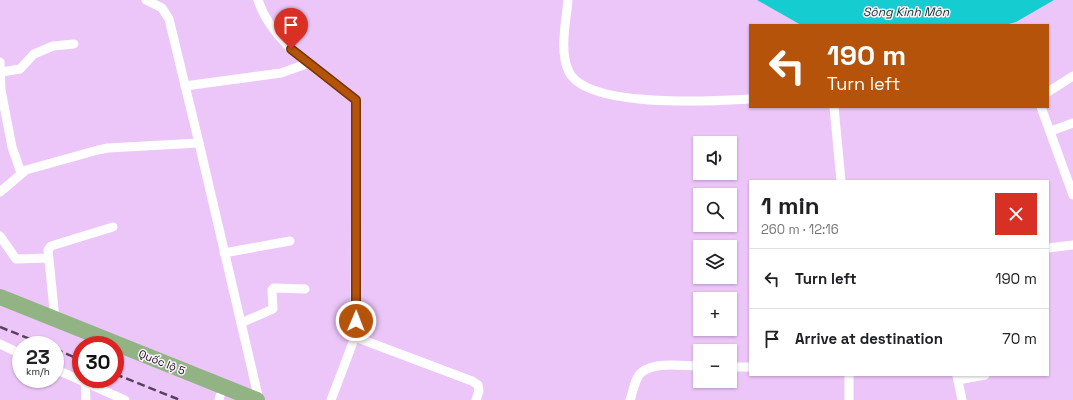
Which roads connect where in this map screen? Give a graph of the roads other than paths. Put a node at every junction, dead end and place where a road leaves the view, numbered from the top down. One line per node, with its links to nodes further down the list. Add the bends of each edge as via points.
1 (146, 0): 4 (street)
2 (258, 0): 7 (street, via 273,32)
3 (568, 0): 12 (street, via 564,48 566,61 570,72 586,88 631,98 686,101)
4 (162, 4): 10 (street, via 169,20)
5 (74, 44): 8 (street, via 53,46 34,54 20,69)
6 (0, 62): 8 (street)
7 (309, 63): 10 (street, via 282,73); 35 (street, via 356,100)
8 (2, 72): 18 (street, via 1,90 12,147)
9 (1073, 76): 11 (street)
10 (185, 86): 17 (street)
11 (1049, 91)
12 (749, 99)
13 (834, 108): 19 (street)
14 (1041, 108): 16 (street)
15 (1073, 123): 16 (street)
16 (1051, 131): 21 (street)
17 (199, 143): 18 (street, via 108,148); 27 (street)
18 (21, 173): 20 (street)
19 (841, 180)
20 (0, 192)
21 (1073, 195)
22 (113, 227): 28 (street, via 56,244 48,250)
23 (0, 236): 28 (street, via 16,259)
24 (290, 241): 27 (street)
25 (1073, 245): 26 (street)
26 (1049, 248)
27 (224, 253): 33 (street)
28 (49, 258): 32 (street)
29 (305, 289): 33 (street, via 274,288 274,305 271,311)
30 (0, 297): 32 (highway, Quốc lộ 5)
31 (0, 306): 34 (highway)
32 (55, 319): 50 (highway, Quốc lộ 5)
33 (241, 323): 50 (street)
34 (72, 336)
35 (355, 337): 51 (street); 52 (street, via 472,381 478,385)
36 (0, 344): 37 (street)
37 (12, 350)
38 (124, 357): 47 (highway, Quốc lộ 5)
39 (693, 366): 53 (street, via 652,367 642,372)
40 (737, 367): 41 (street)
41 (749, 367)
42 (849, 376): 54 (street)
43 (976, 376): 44 (street)
44 (957, 378): 55 (street)
45 (85, 388): 48 (street)
46 (101, 388): 49 (street)
47 (223, 399)
48 (86, 400)
49 (126, 400)
50 (258, 400)
51 (331, 400)
52 (476, 400)
53 (630, 400)
54 (849, 400)
55 (962, 400)

